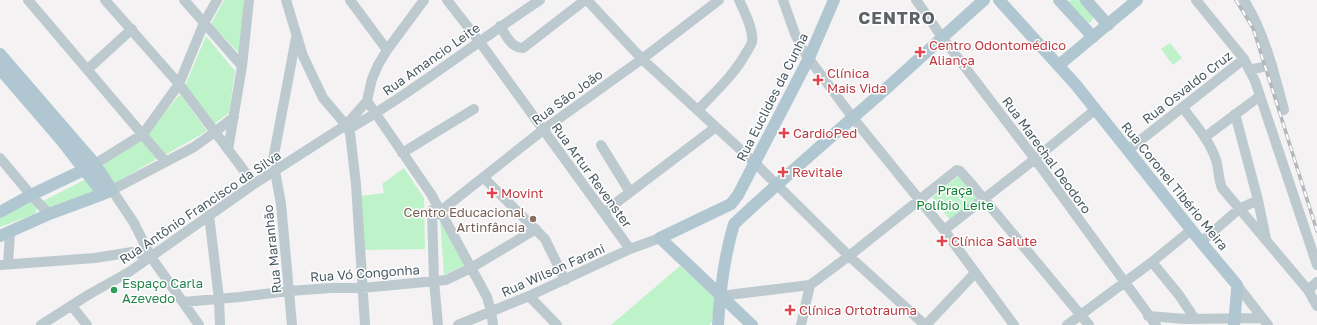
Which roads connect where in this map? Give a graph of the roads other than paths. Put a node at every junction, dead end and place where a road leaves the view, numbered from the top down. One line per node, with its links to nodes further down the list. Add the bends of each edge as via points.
1 (28, 0): 40 (street)
2 (105, 0): 27 (street)
3 (184, 0): 24 (street)
4 (217, 0): 24 (street)
5 (249, 0): 39 (street)
6 (286, 0): 30 (street)
7 (350, 0): 32 (street)
8 (423, 0): 32 (street)
9 (447, 0): 31 (street, Rua Artur Revenster)
10 (540, 0): 26 (street, Rua Amancio Leite)
11 (586, 0): 26 (street, via 523,48 514,46); 35 (street)
12 (719, 0): 35 (street, Rua São João)
13 (739, 0): 49 (street, via 747,18 752,42 741,63)
14 (784, 0): 34 (street, via 795,34)
15 (834, 0): 34 (main road, Rua Euclides da Cunha)
16 (916, 0): 29 (street, Rua Marechal Deodoro)
17 (984, 0): 29 (main road)
18 (999, 0): 37 (main road, Rua Coronel Tibério Meira)
19 (1059, 0): 28 (main road)
20 (1086, 0): 25 (main road)
21 (1137, 0): 25 (main road)
22 (1196, 0): 36 (street)
23 (1244, 0): 38 (street, via 1262,35)
24 (204, 24): 39 (street); 43 (street)
25 (1108, 25): 28 (main road)
26 (500, 26): 31 (street, Rua Amancio Leite)
27 (132, 29): 40 (street); 43 (street)
28 (1093, 36): 37 (main road)
29 (942, 37): 54 (main road); 66 (street, Rua Marechal Deodoro)
30 (296, 38): 55 (street, via 323,98); 70 (street, Rua Maranhão, via 273,160)
31 (479, 41): 51 (street, Rua Amancio Leite); 57 (street, Rua Artur Revenster)
32 (387, 50): 45 (street, via 372,79)
33 (0, 54): 69 (main road)
34 (809, 58): 54 (street); 68 (main road, Rua Euclides da Cunha)
35 (642, 59): 49 (street); 57 (street, Rua São João)
36 (1244, 59): 42 (street); 46 (street, Rua Osvaldo Cruz)
37 (1059, 65): 48 (main road, Rua Coronel Tibério Meira)
38 (1272, 65): 42 (street); 50 (street)
39 (242, 66): 53 (street)
40 (88, 68): 59 (street)
41 (0, 69): 69 (main road, via 62,141)
42 (1249, 70): 44 (street)
43 (179, 84): 58 (street); 59 (street)
44 (1260, 96): 52 (street); 102 (street)
45 (367, 101): 51 (street); 55 (street, Rua Antônio Francisco da Silva)
46 (1183, 108): 60 (street); 63 (street, Rua Osvaldo Cruz)
47 (474, 109): 64 (street)
48 (1096, 109): 63 (main road, Rua Coronel Tibério Meira); 66 (street)
49 (698, 110): 56 (street)
50 (1284, 110)
51 (377, 114): 55 (street, Rua Amancio Leite); 64 (street)
52 (1235, 114): 60 (street); 79 (street)
53 (234, 116): 58 (street); 62 (street)
54 (853, 118): 73 (main road); 77 (street)
55 (347, 127): 70 (street, Rua Antônio Francisco da Silva); 113 (street, via 356,184)
56 (716, 127): 68 (street); 75 (street)
57 (543, 130): 71 (street, Rua São João); 83 (street, Rua Artur Revenster)
58 (215, 132): 62 (street); 67 (street, via 194,147)
59 (143, 134): 67 (street); 69 (street)
60 (1204, 137): 80 (street, via 1216,160 1220,184)
61 (601, 145): 75 (street)
62 (228, 150): 72 (street)
63 (1128, 150): 91 (main road, Rua Coronel Tibério Meira)
64 (402, 153): 85 (street, via 431,194)
65 (0, 158): 76 (street)
66 (1035, 159): 78 (street); 109 (street, Rua Marechal Deodoro)
67 (165, 161): 74 (street)
68 (755, 163): 73 (street); 81 (main road, Rua Euclides da Cunha, via 731,204)
69 (90, 167): 74 (main road); 76 (main road)
70 (276, 171): 72 (street, Rua Antônio Francisco da Silva); 115 (street, Rua Maranhão)
71 (484, 178): 85 (street, Rua São João); 89 (street)
72 (254, 184): 86 (street, Rua Antônio Francisco da Silva)
73 (776, 185): 87 (main road); 98 (street)
74 (107, 192): 84 (main road); 99 (street, via 134,223)
75 (630, 192): 83 (street)
76 (31, 195): 82 (main road); 84 (street)
77 (919, 199): 78 (street, via 957,170); 90 (street); 98 (street)
78 (984, 199): 90 (street); 123 (street)
79 (1258, 200): 80 (street); 94 (street)
80 (1239, 209): 94 (street); 95 (street)
81 (718, 210): 87 (main road, via 730,216); 88 (main road)
82 (0, 212)
83 (604, 212): 96 (street, Rua Artur Revenster)
84 (49, 214): 92 (main road)
85 (436, 214): 103 (street); 108 (street)
86 (209, 215): 99 (street, Rua Antônio Francisco da Silva); 118 (street)
87 (734, 224): 105 (main road)
88 (679, 228): 93 (main road); 97 (main road, via 673,237)
89 (536, 229): 103 (street, Rua Vó Congonha); 106 (street, via 545,239)
90 (944, 230): 104 (street)
91 (1191, 230): 95 (main road, Rua Coronel Tibério Meira); 100 (street)
92 (5, 234): 101 (street)
93 (660, 238): 96 (street, Rua Wilson Farani); 97 (main road)
94 (1266, 239): 114 (street)
95 (1201, 242): 112 (main road, Rua Coronel Tibério Meira)
96 (630, 249): 106 (street, Rua Wilson Farani)
97 (678, 255): 107 (main road)
98 (849, 256): 111 (street); 141 (street)
99 (151, 257): 101 (street, via 132,252 95,258); 119 (street); 120 (street, Rua Antônio Francisco da Silva)
100 (1152, 262): 109 (street); 125 (street, via 1179,295)
101 (4, 264)
102 (1317, 265)
103 (471, 268): 108 (street, Rua Vó Congonha, via 446,280); 122 (street, via 488,297)
104 (975, 273): 141 (street); 142 (street)
105 (723, 274): 107 (main road, via 717,280); 117 (main road)
106 (565, 280): 116 (street, Rua Wilson Farani)
107 (704, 280): 117 (main road)
108 (434, 281): 113 (street, Rua Vó Congonha); 135 (street)
109 (1124, 282): 123 (street); 124 (street, Rua Marechal Deodoro)
110 (1317, 282): 114 (street)
111 (810, 285): 117 (street); 140 (street)
112 (1237, 285): 126 (street, Rua Coronel Tibério Meira); 127 (main road)
113 (362, 288): 115 (street, Rua Vó Congonha); 134 (street)
114 (1308, 290): 121 (street)
115 (289, 291): 118 (street, Rua Vó Congonha); 133 (street, Rua Maranhão)
116 (529, 296): 122 (street, Rua Wilson Farani); 138 (street)
117 (720, 296): 128 (main road); 139 (main road)
118 (219, 299): 119 (street, Rua Vó Congonha); 132 (street)
119 (183, 302): 131 (street)
120 (72, 306): 129 (street, Rua Antônio Francisco da Silva); 130 (street)
121 (1317, 306)
122 (491, 311): 136 (street, Rua Wilson Farani); 137 (street)
123 (1080, 314): 143 (street); 144 (street)
124 (1148, 316): 125 (street); 145 (street, Rua Marechal Deodoro)
125 (1189, 321): 127 (street)
126 (1265, 321): 127 (street)
127 (1234, 322)
128 (717, 324)
129 (41, 325)
130 (87, 325)
131 (199, 325)
132 (220, 325)
133 (292, 325)
134 (365, 325)
135 (438, 325)
136 (458, 325)
137 (493, 325)
138 (557, 325)
139 (752, 325)
140 (801, 325)
141 (926, 325)
142 (1014, 325)
143 (1067, 325)
144 (1089, 325)
145 (1156, 325)

